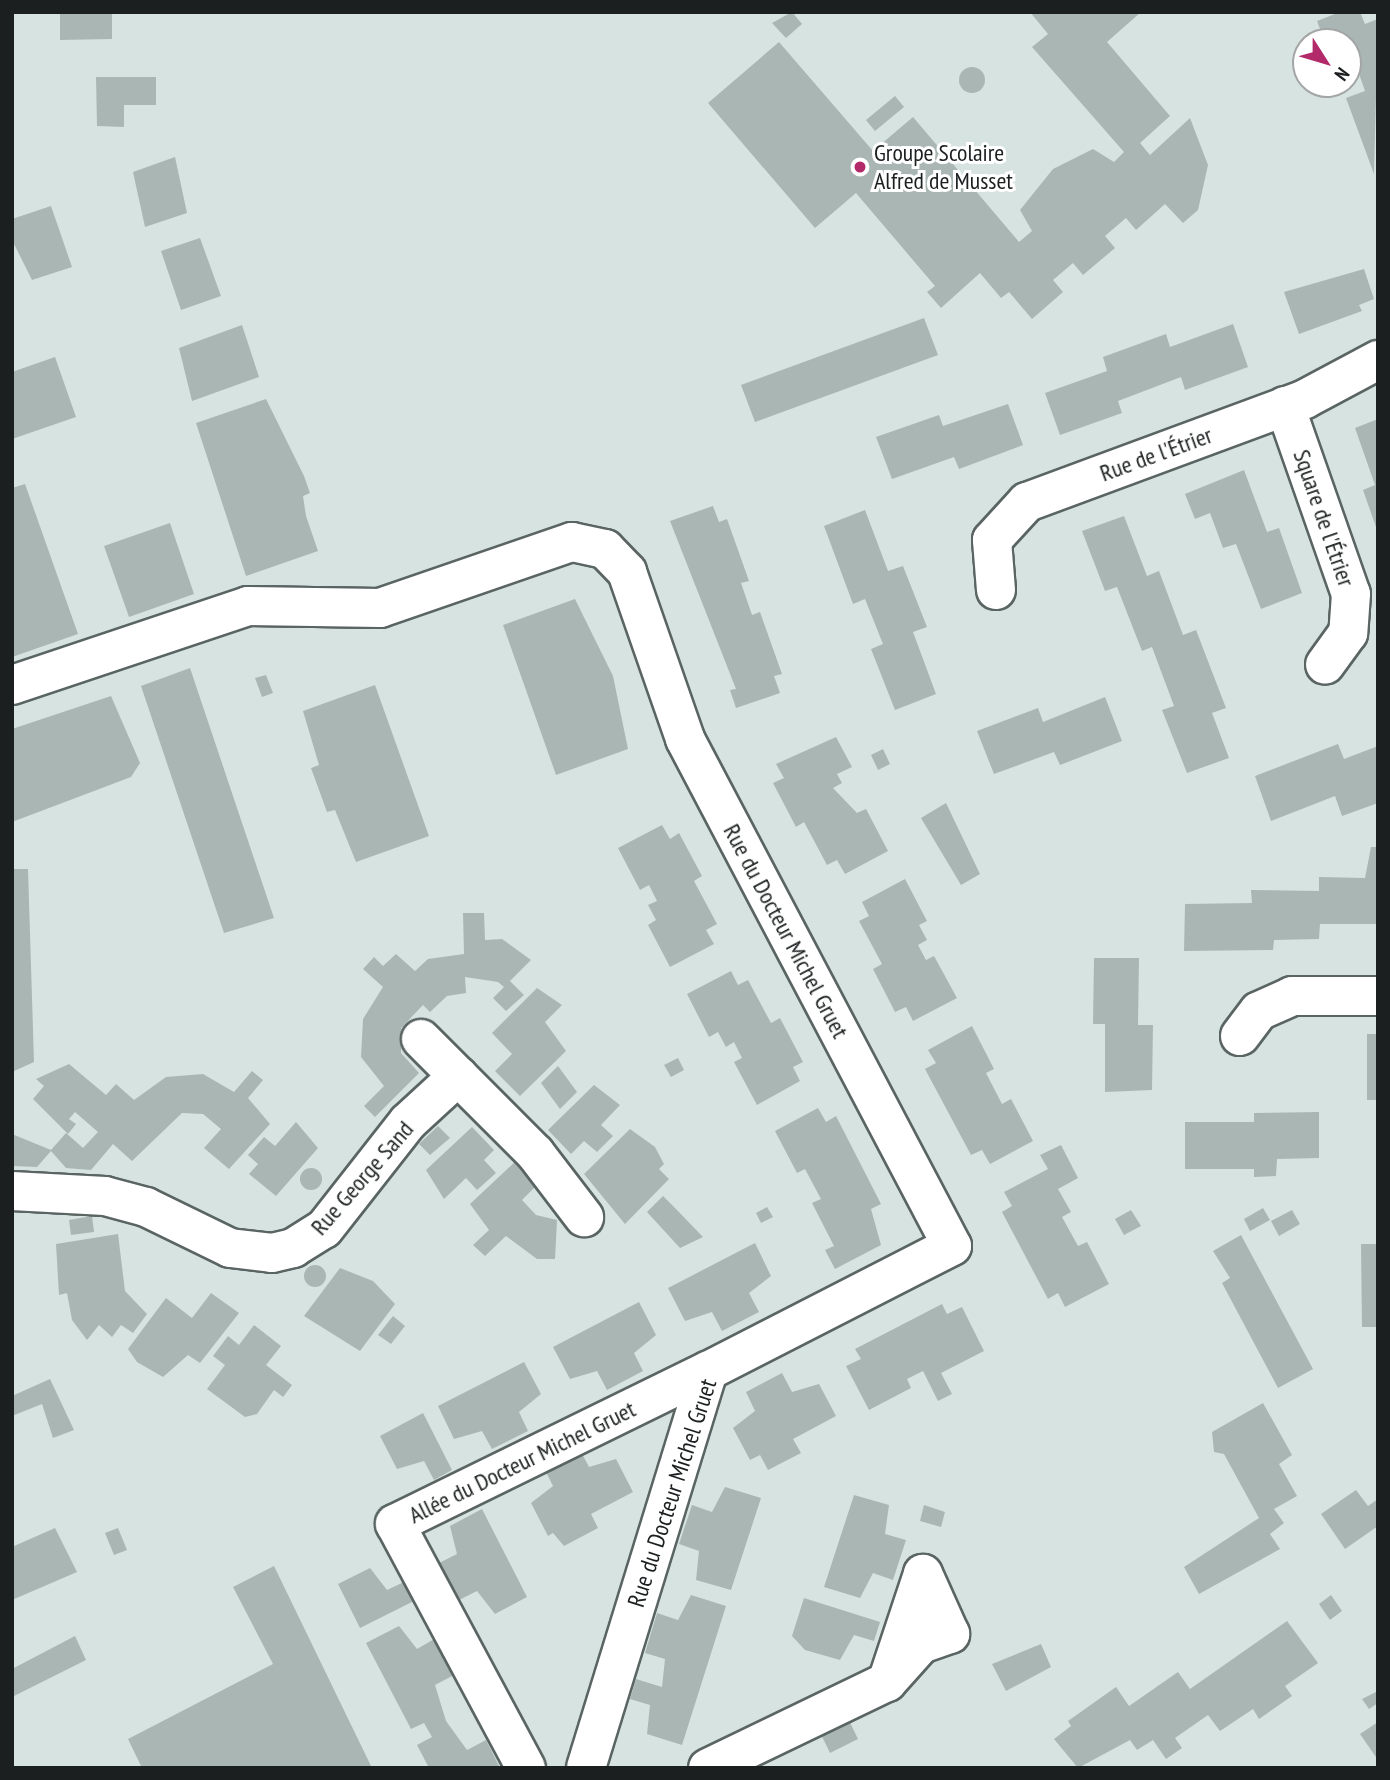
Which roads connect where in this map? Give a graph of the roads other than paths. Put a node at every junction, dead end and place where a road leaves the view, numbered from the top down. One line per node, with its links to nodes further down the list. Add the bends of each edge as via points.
1 (1378, 360): 2 (street, Rue de l'Étrier)
2 (1285, 406): 3 (street, Rue de l'Étrier, via 1027,502 992,540); 4 (street, Square de l'Étrier, via 1352,594 1348,633)
3 (996, 590)
4 (1325, 665)
5 (12, 685): 12 (street, Rue du Docteur Michel Gruet, via 248,607 380,608 572,542 595,544 618,559 685,739 952,1246)
6 (1378, 996): 7 (street, via 1283,999 1259,1011)
7 (1240, 1036)
8 (421, 1039): 9 (street)
9 (458, 1076): 10 (street, Rue George Sand, via 408,1122 324,1229 282,1251 230,1248 126,1200); 11 (street, via 535,1153)
10 (12, 1191)
11 (584, 1217)
12 (708, 1371): 14 (street, Allée du Docteur Michel Gruet, via 395,1524); 15 (street, Rue du Docteur Michel Gruet)
13 (887, 1682): 16 (street)
14 (526, 1768)
15 (586, 1768)
16 (708, 1768)

